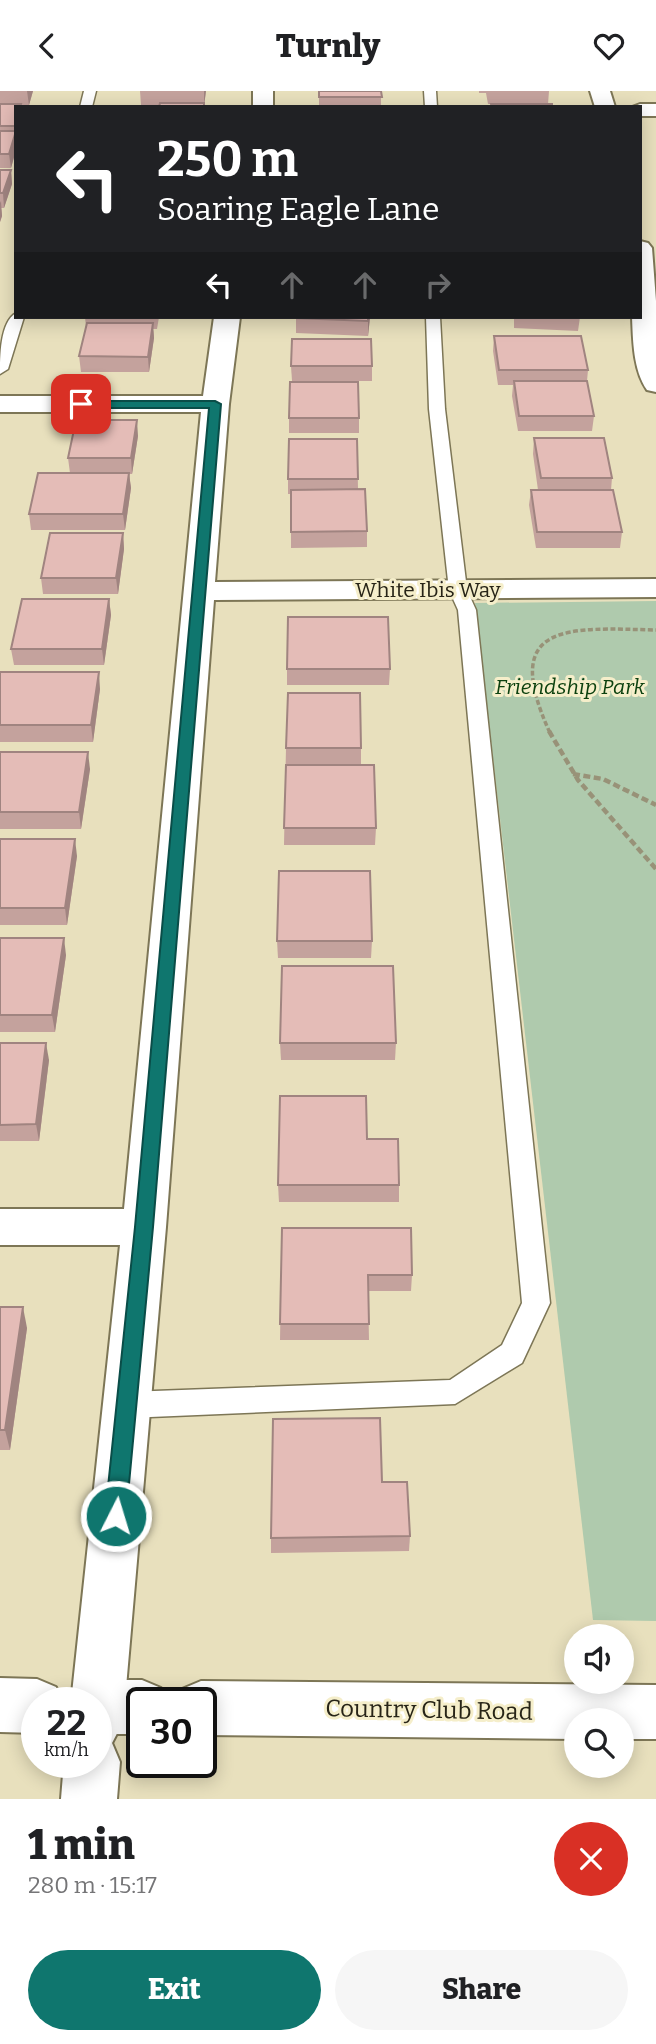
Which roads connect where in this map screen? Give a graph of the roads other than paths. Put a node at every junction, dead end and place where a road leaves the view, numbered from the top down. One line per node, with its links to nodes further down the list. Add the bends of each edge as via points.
1 (642, 279): 6 (street, via 646,340)
2 (16, 319): 5 (lane)
3 (227, 319): 8 (street)
4 (433, 319): 10 (lane, via 437,409)
5 (0, 369)
6 (656, 384)
7 (0, 404): 8 (street)
8 (215, 404): 11 (street)
9 (656, 588): 10 (street, White Ibis Way)
10 (458, 590): 11 (street, White Ibis Way); 14 (lane, via 467,610 536,1303 512,1354 455,1392)
11 (200, 591): 13 (street)
12 (0, 1227): 13 (street)
13 (144, 1227): 14 (street)
14 (127, 1405): 15 (street)
15 (109, 1687)
16 (0, 1705): 17 (street)
17 (21, 1706)
18 (217, 1708): 19 (street, Country Club Road)
19 (656, 1712)
20 (91, 1778): 21 (street)
21 (89, 1799)

